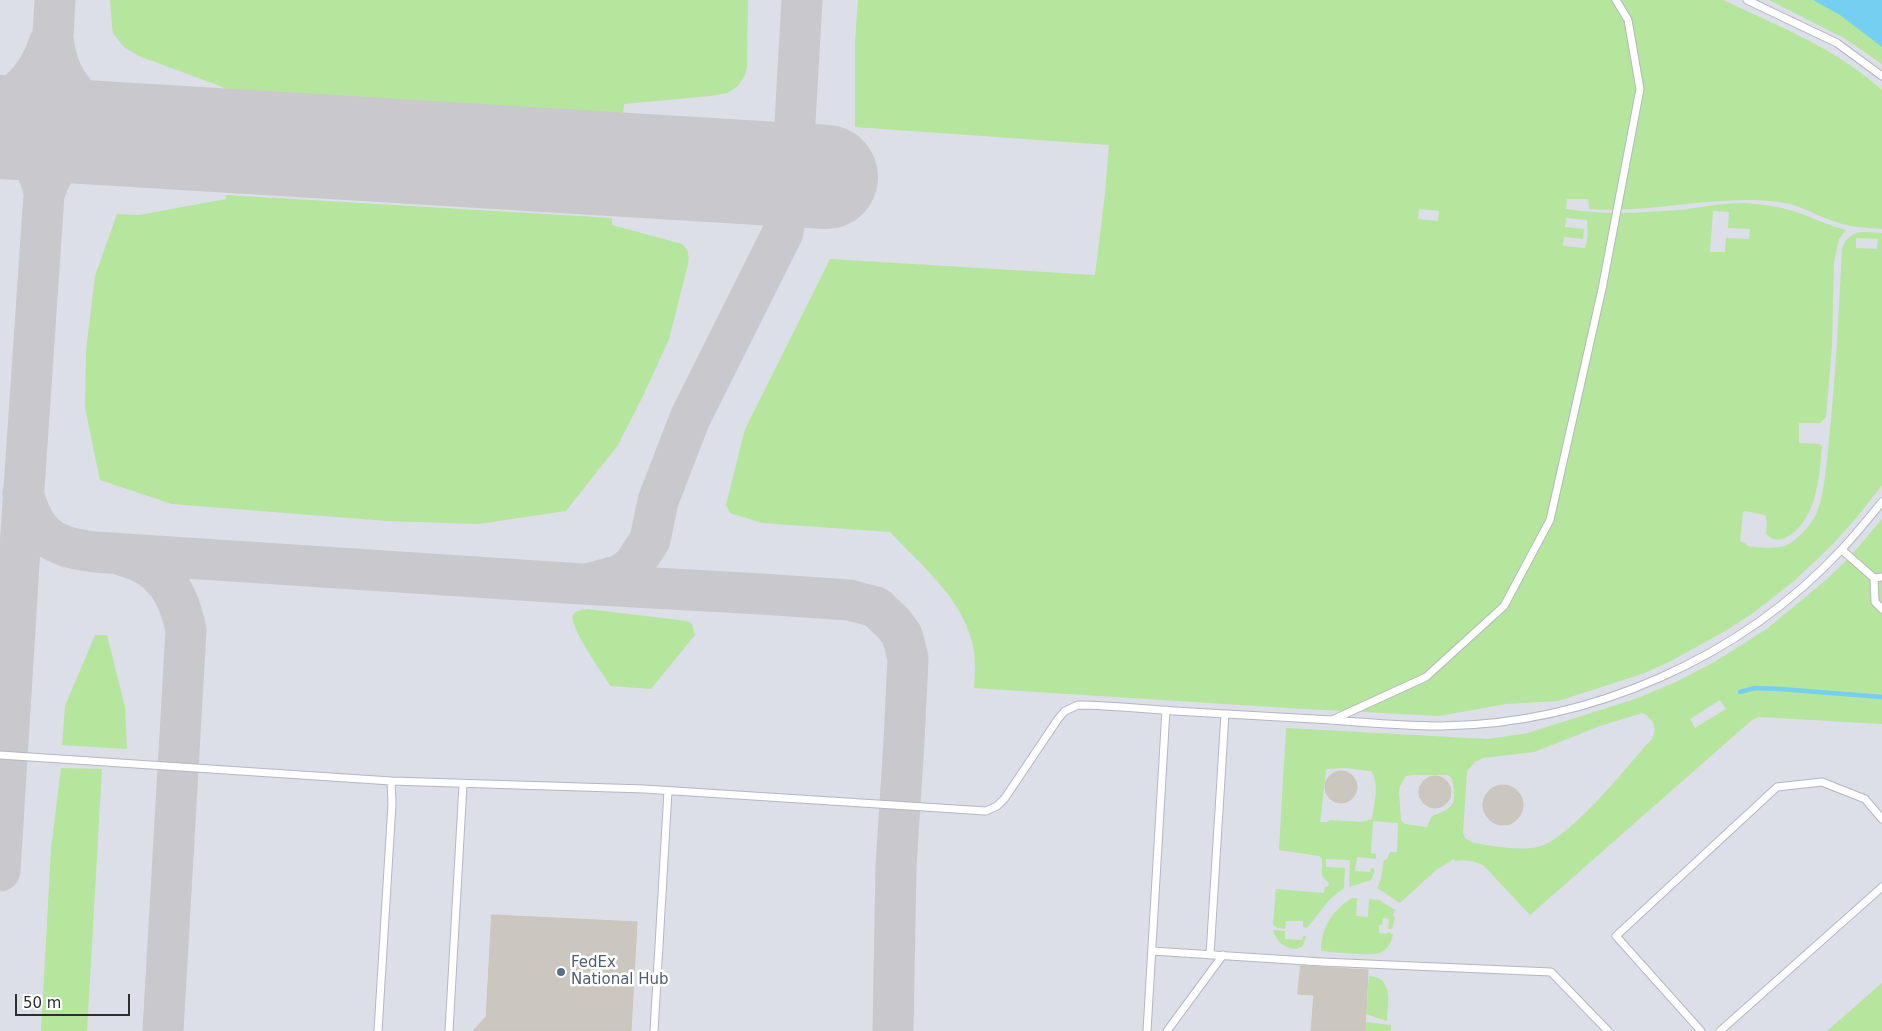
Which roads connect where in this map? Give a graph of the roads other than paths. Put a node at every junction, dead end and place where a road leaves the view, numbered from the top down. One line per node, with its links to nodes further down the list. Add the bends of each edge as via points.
1 (1616, 0): 10 (lane, via 1628,20 1640,90 1602,289 1550,520 1504,606 1426,676)
2 (1747, 0): 3 (lane, via 1836,43)
3 (1882, 76)
4 (1882, 502): 5 (lane)
5 (1842, 550): 6 (lane); 10 (lane, via 1802,588 1740,635 1671,672 1594,702 1541,716 1469,725)
6 (1878, 577): 7 (lane, via 1875,602)
7 (1882, 608)
8 (1166, 710): 9 (lane); 14 (lane, via 1088,705 1070,708 1058,719 1005,798 986,811); 17 (lane)
9 (1226, 714): 10 (lane); 18 (lane)
10 (1330, 720)
11 (0, 755): 12 (lane)
12 (391, 781): 13 (lane); 20 (lane)
13 (464, 784): 14 (lane); 21 (lane)
14 (668, 791): 22 (lane)
15 (1882, 819): 26 (lane, via 1865,800 1822,782 1777,787 1616,936)
16 (1882, 887): 27 (lane)
17 (1152, 951): 18 (lane); 23 (lane)
18 (1210, 955): 19 (lane)
19 (1223, 955): 24 (lane); 25 (lane, via 1551,972)
20 (378, 1031)
21 (449, 1031)
22 (654, 1031)
23 (1147, 1031)
24 (1167, 1031)
25 (1608, 1031)
26 (1701, 1031)
27 (1720, 1031)

